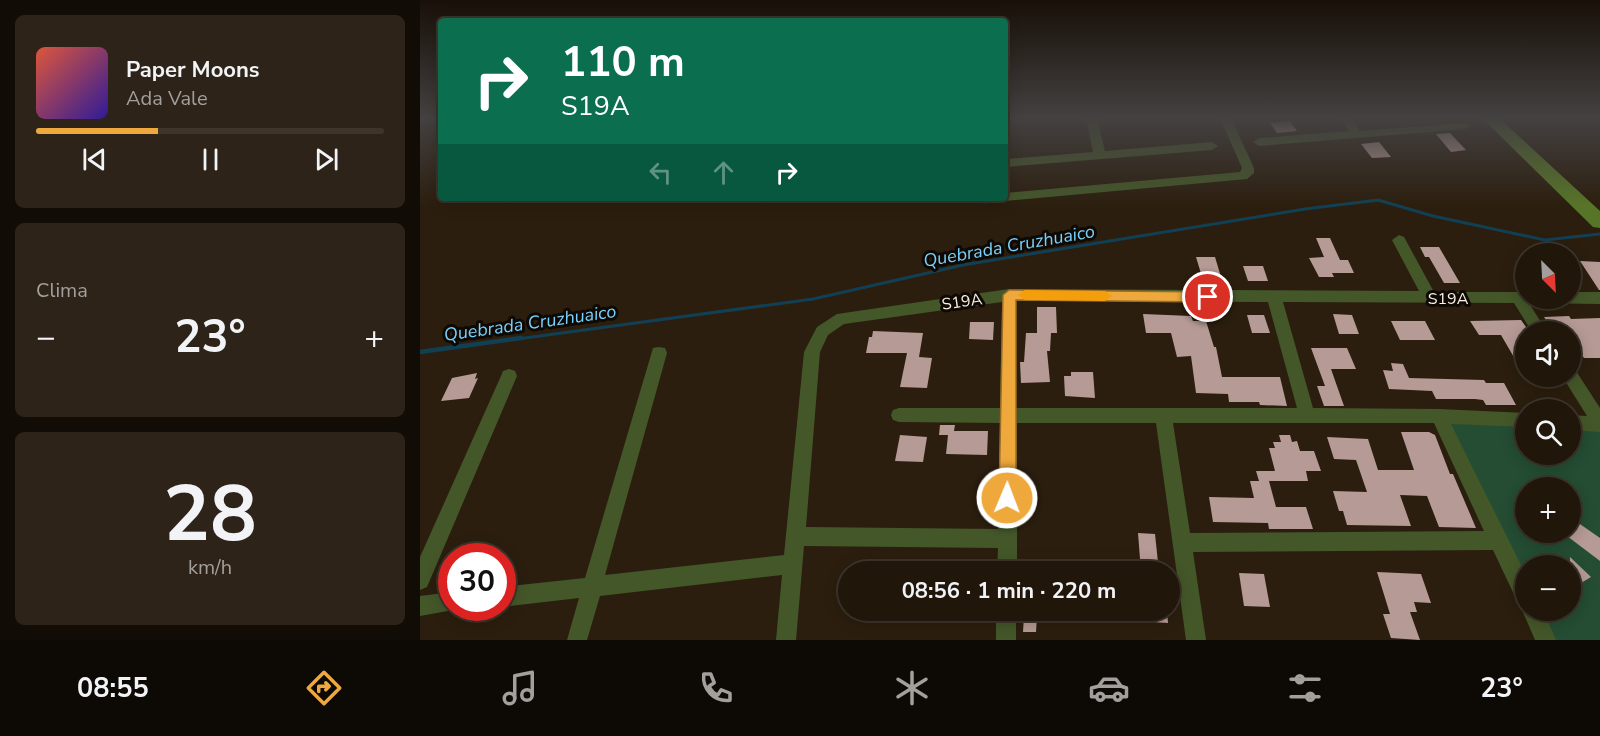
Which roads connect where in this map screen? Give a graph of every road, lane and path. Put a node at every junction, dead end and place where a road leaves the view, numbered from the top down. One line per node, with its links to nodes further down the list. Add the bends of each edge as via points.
1 (1098, 148): 5 (street)
2 (1189, 148): 5 (street)
3 (1239, 148): 7 (street, via 1248,168 1243,176)
4 (1523, 148): 8 (street)
5 (1100, 155): 6 (street)
6 (1008, 163)
7 (1008, 197)
8 (1600, 222)
9 (1399, 240): 12 (street)
10 (1009, 295): 11 (street, S19A); 20 (street); 27 (street, S19A, via 842,318 820,332 812,352)
11 (1274, 297): 12 (street, S19A); 22 (street)
12 (1430, 298): 15 (street, S19A)
13 (1581, 298): 14 (street, S19A)
14 (1600, 298)
15 (1515, 299)
16 (659, 353): 35 (street)
17 (509, 376): 34 (street)
18 (1577, 387): 26 (street)
19 (899, 415): 20 (street)
20 (1008, 415): 21 (street); 28 (street)
21 (1163, 415): 22 (street); 30 (street)
22 (1307, 415): 23 (street)
23 (1439, 416): 24 (street); 29 (street)
24 (1515, 419)
25 (1581, 422): 26 (street)
26 (1600, 423)
27 (796, 536): 28 (street); 32 (street, S19A)
28 (1007, 539): 31 (street)
29 (1498, 540): 30 (street); 33 (street)
30 (1181, 543): 44 (street)
31 (1007, 561)
32 (793, 564): 35 (street); 42 (street, S19A)
33 (1515, 575)
34 (420, 580)
35 (591, 586): 36 (street); 41 (street)
36 (516, 595)
37 (438, 604): 38 (street)
38 (420, 606)
39 (1006, 621): 43 (street)
40 (1537, 621): 45 (street)
41 (577, 640)
42 (786, 640)
43 (1006, 640)
44 (1196, 640)
45 (1546, 640)

